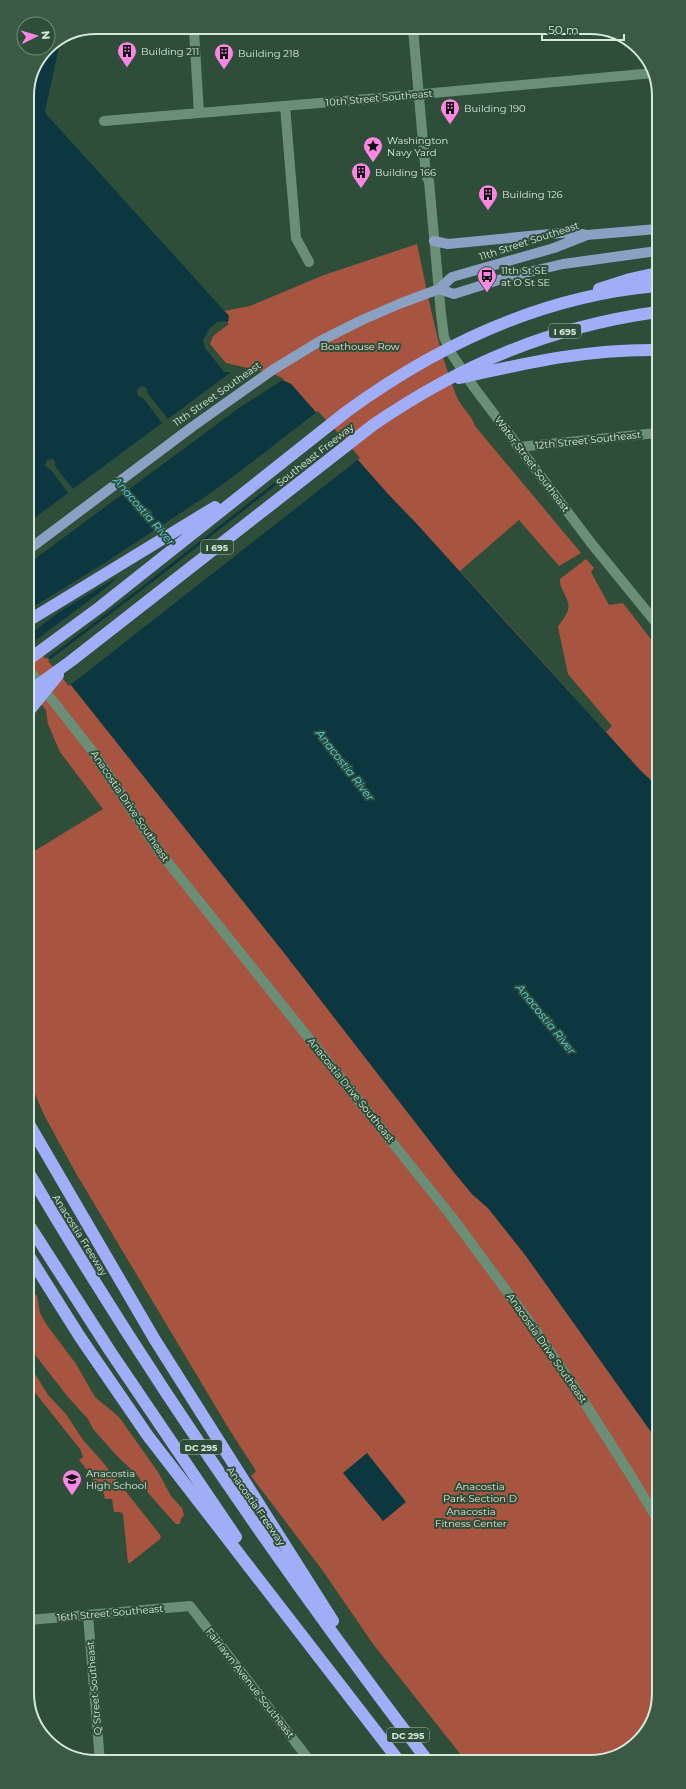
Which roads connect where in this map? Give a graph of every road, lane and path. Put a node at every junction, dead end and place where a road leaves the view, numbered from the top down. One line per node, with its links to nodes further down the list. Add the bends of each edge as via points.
1 (194, 34): 6 (street)
2 (413, 34): 4 (street, Water Street Southeast)
3 (648, 75): 4 (street, 10th Street Southeast)
4 (419, 95): 5 (street, 10th Street Southeast); 10 (street, Water Street Southeast)
5 (285, 106): 6 (street, 10th Street Southeast); 12 (street, via 296,238)
6 (199, 113): 7 (street, 10th Street Southeast)
7 (104, 121)
8 (652, 229): 9 (main road, 11th Street Southeast)
9 (587, 235): 10 (main road, via 571,232 448,244); 15 (main road, 11th Street Southeast, via 554,248 452,277)
10 (434, 241): 15 (street, Water Street Southeast)
11 (652, 252): 15 (main road, via 562,264 454,294)
12 (309, 262)
13 (652, 274): 16 (highway, via 613,284)
14 (652, 287): 16 (highway, Southeast Freeway / I 695)
15 (439, 289): 21 (street, Water Street Southeast, via 442,327 451,353); 23 (main road, 11th Street Southeast, via 387,309 320,342 264,376)
16 (572, 301): 22 (highway, Southeast Freeway / I 695, via 514,319 466,338 429,357 346,412)
17 (652, 313): 19 (highway, I 695, via 566,331 508,350)
18 (652, 350): 19 (highway, via 583,353)
19 (480, 368): 27 (highway, Southeast Freeway / I 695, via 442,381 403,404)
20 (652, 434): 21 (street, 12th Street Southeast)
21 (519, 447): 25 (street, Water Street Southeast, via 591,543)
22 (256, 482): 24 (highway); 26 (highway, Southeast Freeway / I 695, via 100,607)
23 (34, 546)
24 (34, 617)
25 (652, 618)
26 (34, 656)
27 (71, 661): 29 (highway, Southeast Freeway / I 695); 30 (highway)
28 (34, 677): 35 (street, Anacostia Drive Southeast, via 93,752 159,851 462,1229 581,1397)
29 (34, 688)
30 (34, 705)
31 (34, 1133): 40 (highway, via 154,1340)
32 (34, 1182): 40 (highway, Anacostia Freeway / DC 295, via 106,1300 193,1434 288,1572)
33 (34, 1233): 39 (highway, via 118,1364)
34 (34, 1264): 39 (highway, DC 295, via 80,1337 148,1436)
35 (652, 1510)
36 (190, 1606): 37 (street, 16th Street Southeast); 42 (street, Fairlawn Avenue Southeast)
37 (88, 1615): 38 (street, 16th Street Southeast); 41 (street, Q Street Southeast)
38 (34, 1620)
39 (310, 1648): 43 (highway, DC 295)
40 (389, 1710): 44 (highway, Anacostia Freeway / DC 295)
41 (99, 1755)
42 (305, 1755)
43 (395, 1755)
44 (423, 1755)

